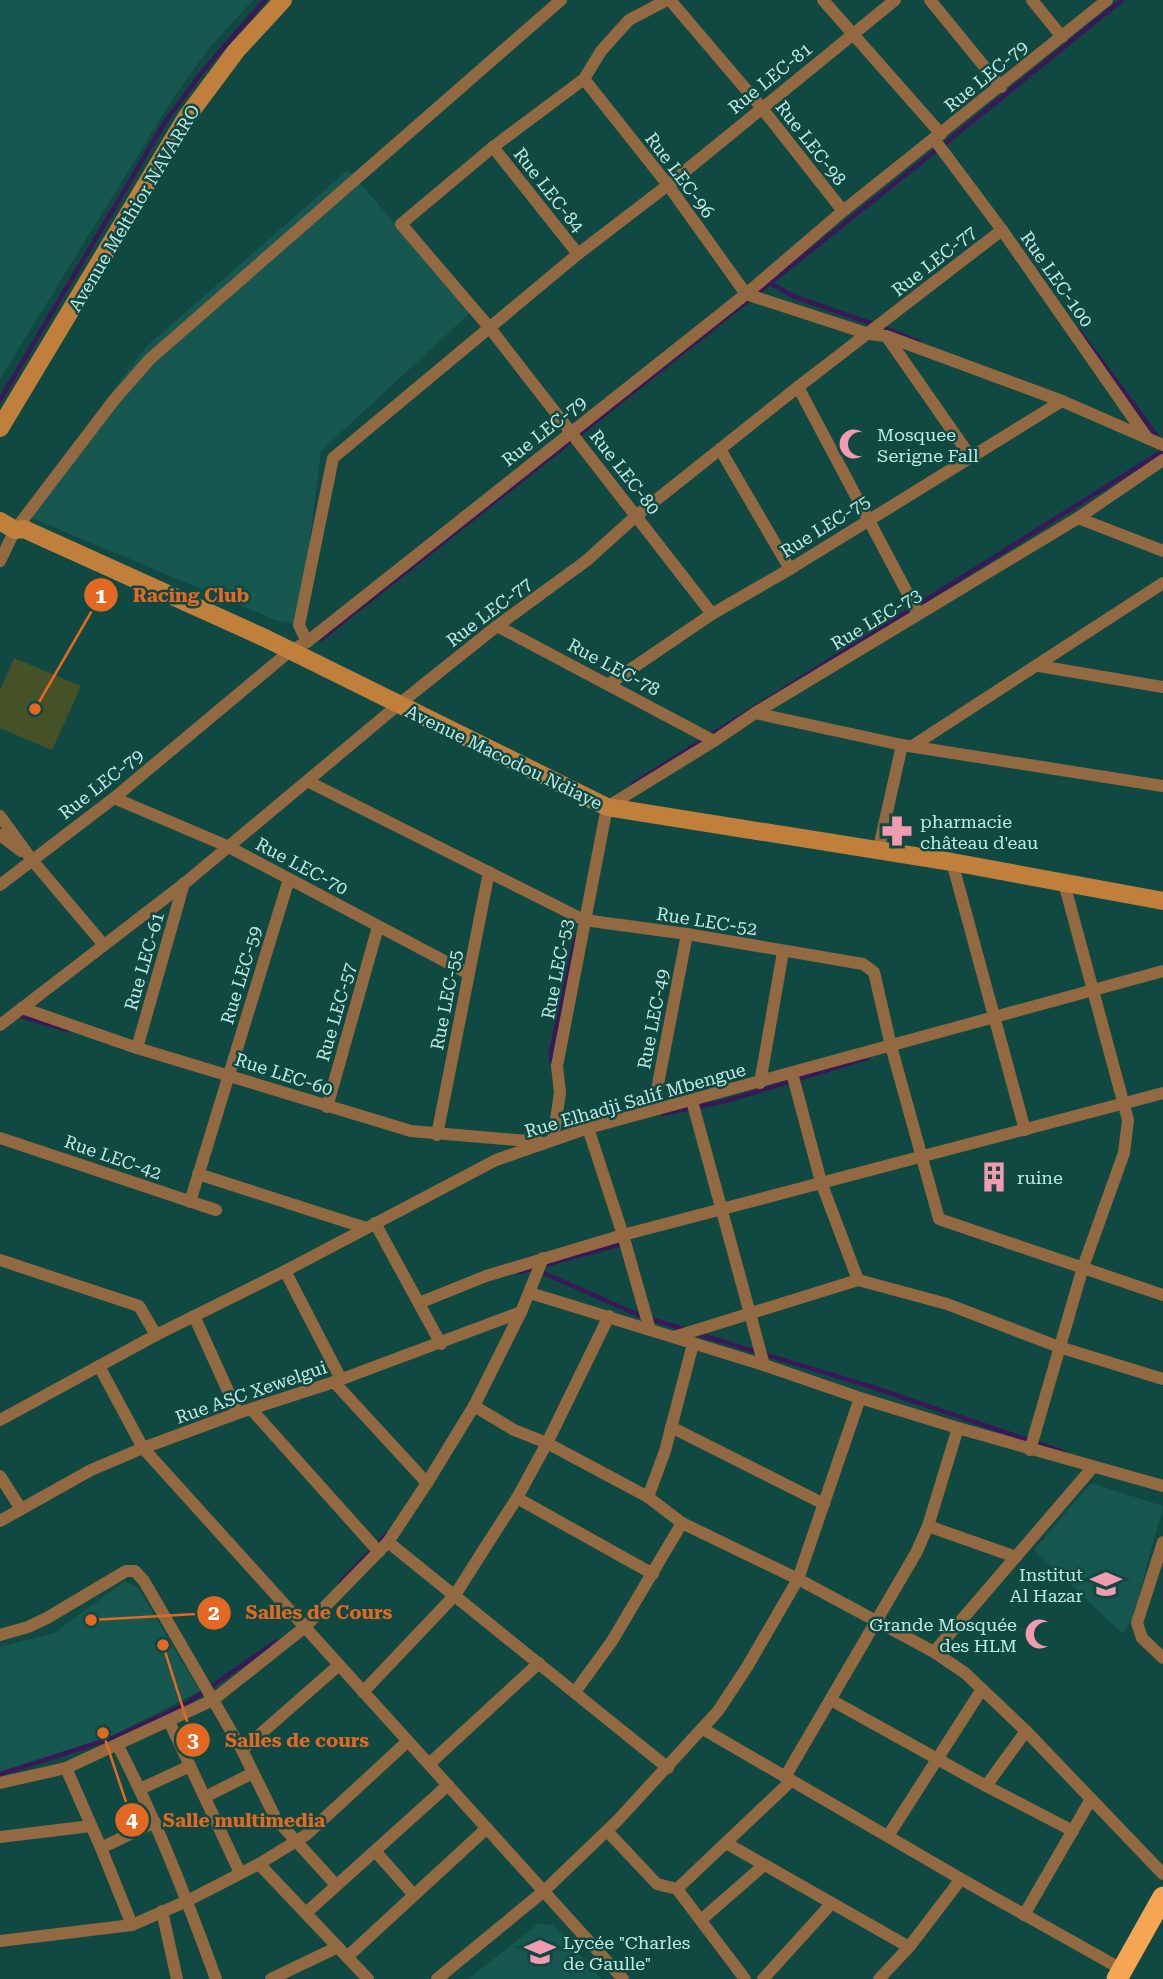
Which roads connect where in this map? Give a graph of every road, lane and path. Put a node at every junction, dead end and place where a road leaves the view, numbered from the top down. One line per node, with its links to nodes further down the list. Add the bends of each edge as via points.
1 (283, 0): 26 (street, Avenue Melthior NAVARRO, via 236,51 186,118)
2 (561, 0): 36 (street, via 167,342)
3 (668, 0): 11 (street, via 629,20); 13 (street, Rue LEC-98)
4 (823, 0): 9 (street, Rue LEC-100)
5 (895, 0): 9 (street, Rue LEC-81)
6 (930, 0): 12 (street)
7 (1032, 0): 10 (street)
8 (1107, 0): 10 (street, Rue LEC-79)
9 (853, 35): 13 (street, Rue LEC-81); 14 (street, Rue LEC-100)
10 (1062, 37): 12 (street, Rue LEC-79)
11 (584, 79): 15 (street); 16 (street, Rue LEC-96)
12 (1001, 87): 14 (street, Rue LEC-79)
13 (761, 107): 16 (street, Rue LEC-81); 17 (street, Rue LEC-98)
14 (937, 137): 17 (street, Rue LEC-79); 18 (street, Rue LEC-100)
15 (493, 148): 19 (street, Rue LEC-84); 21 (street, Rue LEC-80, via 401,224)
16 (668, 185): 19 (street, Rue LEC-81); 20 (street, Rue LEC-96)
17 (842, 211): 20 (street, Rue LEC-79)
18 (1002, 230): 22 (street, Rue LEC-77); 28 (street, Rue LEC-100)
19 (578, 254): 21 (street, Rue LEC-81)
20 (746, 294): 22 (street); 27 (street, Rue LEC-79)
21 (489, 327): 27 (street, Rue LEC-80); 44 (street, Rue LEC-81, via 333,458 299,625)
22 (869, 334): 23 (street); 24 (street, Rue LEC-77)
23 (886, 336): 25 (street); 31 (street)
24 (798, 387): 30 (street, Rue LEC-77); 35 (street)
25 (1062, 401): 28 (street); 31 (street, Rue LEC-75)
26 (0, 428)
27 (571, 432): 33 (street, Rue LEC-80); 44 (street, Rue LEC-79)
28 (1148, 440): 29 (street)
29 (1163, 445)
30 (720, 449): 33 (street, Rue LEC-77); 39 (street)
31 (970, 456): 35 (street, Rue LEC-75)
32 (1163, 460): 34 (street, Rue LEC-73)
33 (636, 516): 42 (street, Rue LEC-80); 43 (street, Rue LEC-77, via 586,561)
34 (1078, 518): 37 (street); 41 (street, Rue LEC-73)
35 (868, 520): 39 (street, Rue LEC-75); 41 (street)
36 (5, 524): 38 (street); 45 (street, Avenue Macodou Ndiaye, via 97,561)
37 (1163, 551)
38 (0, 561)
39 (790, 569): 42 (street, Rue LEC-75)
40 (1163, 583): 46 (street)
41 (918, 613): 50 (street, Rue LEC-73)
42 (712, 614): 47 (street, Rue LEC-75)
43 (497, 626): 47 (street, Rue LEC-78); 49 (street, Rue LEC-77)
44 (307, 642): 45 (street, Rue LEC-79)
45 (290, 651): 49 (street, Avenue Macodou Ndiaye); 55 (street, Rue LEC-79)
46 (1039, 666): 48 (street); 52 (street)
47 (609, 684): 51 (street, Rue LEC-78)
48 (1163, 687)
49 (398, 705): 53 (street, Rue LEC-77); 56 (street, Avenue Macodou Ndiaye)
50 (755, 713): 51 (street, Rue LEC-73); 52 (street)
51 (714, 741): 56 (street, Rue LEC-73)
52 (908, 745): 54 (street); 60 (street)
53 (309, 782): 59 (street, Rue LEC-77); 63 (street, Rue LEC-52)
54 (1163, 786)
55 (114, 798): 59 (street, Rue LEC-70); 61 (street, Rue LEC-79)
56 (607, 807): 60 (street, Avenue Macodou Ndiaye); 69 (street, Rue LEC-53)
57 (0, 817): 61 (street)
58 (0, 835): 61 (street)
59 (227, 846): 64 (street, Rue LEC-70); 65 (street, Rue LEC-77)
60 (878, 852): 62 (street, Avenue Macodou Ndiaye)
61 (32, 860): 67 (street, Rue LEC-79); 72 (street)
62 (952, 862): 66 (street, Avenue Macodou Ndiaye); 78 (street)
63 (489, 872): 69 (street, Rue LEC-52); 75 (street, Rue LEC-55)
64 (289, 879): 70 (street, Rue LEC-70); 83 (street, Rue LEC-59)
65 (185, 883): 72 (street, Rue LEC-77); 81 (street, Rue LEC-61)
66 (1064, 883): 68 (street, Avenue Macodou Ndiaye); 76 (street)
67 (0, 885)
68 (1163, 901)
69 (584, 920): 71 (street, Rue LEC-52); 94 (street, Rue LEC-53, via 557,1066 560,1093)
70 (378, 927): 75 (street, Rue LEC-70); 88 (street, Rue LEC-57)
71 (687, 934): 73 (street, Rue LEC-52); 89 (street, Rue LEC-49)
72 (103, 944): 77 (street, Rue LEC-77)
73 (783, 952): 80 (street, Rue LEC-52, via 870,967); 84 (street)
74 (1163, 971): 76 (street, Rue Elhadji Salif Mbengue)
75 (469, 974): 92 (street, Rue LEC-55)
76 (1095, 991): 78 (street, Rue Elhadji Salif Mbengue); 87 (street)
77 (22, 1008): 79 (street, Rue LEC-77); 81 (street, Rue LEC-60)
78 (993, 1019): 80 (street, Rue Elhadji Salif Mbengue); 91 (street)
79 (0, 1025)
80 (891, 1046): 82 (street, Rue Elhadji Salif Mbengue); 95 (street, Rue LEC-52)
81 (137, 1048): 83 (street, Rue LEC-60)
82 (792, 1073): 84 (street, Rue Elhadji Salif Mbengue); 97 (street)
83 (229, 1075): 88 (street, Rue LEC-60); 96 (street, Rue LEC-59)
84 (760, 1083): 86 (street, Rue Elhadji Salif Mbengue)
85 (1163, 1093): 87 (street)
86 (692, 1101): 89 (street, Rue Elhadji Salif Mbengue); 99 (street)
87 (1123, 1104): 91 (street); 105 (street, via 1128,1120 1124,1153)
88 (327, 1107): 92 (street, Rue LEC-60)
89 (653, 1110): 90 (street, Rue Elhadji Salif Mbengue)
90 (588, 1128): 94 (street, Rue Elhadji Salif Mbengue); 102 (street)
91 (1025, 1130): 95 (street)
92 (437, 1135): 94 (street, Rue LEC-60)
93 (0, 1138): 98 (street, Rue LEC-42)
94 (548, 1140): 101 (street, Rue Elhadji Salif Mbengue, via 496,1160)
95 (922, 1156): 97 (street); 105 (street, Rue LEC-52, via 939,1219)
96 (198, 1174): 98 (street, Rue LEC-59); 101 (street)
97 (821, 1182): 99 (street); 107 (street)
98 (190, 1202): 100 (street, Rue LEC-42)
99 (721, 1209): 102 (street); 112 (street)
100 (216, 1210)
101 (371, 1226): 106 (street, Rue Elhadji Salif Mbengue); 110 (street)
102 (623, 1235): 103 (street); 115 (street)
103 (543, 1258): 108 (street); 110 (street)
104 (0, 1260): 116 (street, via 139,1306)
105 (1083, 1268): 109 (street); 120 (street)
106 (285, 1271): 113 (street, Rue Elhadji Salif Mbengue); 124 (street)
107 (858, 1280): 112 (street); 120 (street, via 947,1304)
108 (530, 1293): 111 (street); 114 (street)
109 (1163, 1295)
110 (419, 1303): 118 (street)
111 (521, 1312): 118 (street, Rue ASC Xewelgui); 126 (street)
112 (750, 1314): 117 (street); 121 (street)
113 (194, 1316): 116 (street, Rue Elhadji Salif Mbengue); 127 (street)
114 (609, 1316): 115 (street); 131 (street)
115 (650, 1330): 117 (street)
116 (156, 1335): 122 (street, Rue Elhadji Salif Mbengue)
117 (673, 1338): 119 (street)
118 (441, 1344): 124 (street, Rue ASC Xewelgui)
119 (693, 1344): 121 (street); 129 (street)
120 (1059, 1347): 123 (street); 133 (street)
121 (764, 1365): 125 (street)
122 (99, 1366): 128 (street, Rue Elhadji Salif Mbengue); 132 (street)
123 (1163, 1379)
124 (338, 1381): 127 (street, Rue ASC Xewelgui); 136 (street)
125 (860, 1398): 130 (street); 140 (street)
126 (474, 1406): 131 (street); 136 (street)
127 (244, 1411): 132 (street, Rue ASC Xewelgui); 146 (street)
128 (0, 1420)
129 (671, 1427): 138 (street); 140 (street)
130 (958, 1428): 133 (street); 144 (street)
131 (547, 1443): 138 (street); 139 (street)
132 (143, 1448): 141 (street, Rue ASC Xewelgui, via 91,1470); 152 (street)
133 (1030, 1450): 134 (street)
134 (1093, 1467): 137 (street); 147 (street)
135 (0, 1476): 141 (street)
136 (427, 1483): 146 (street)
137 (1163, 1486)
138 (648, 1497): 143 (street)
139 (517, 1498): 148 (street); 150 (street)
140 (824, 1504): 149 (street)
141 (21, 1509): 142 (street, Rue ASC Xewelgui)
142 (0, 1521)
143 (682, 1523): 148 (street); 149 (street)
144 (928, 1525): 147 (street); 151 (street)
145 (1163, 1542): 155 (street, via 1137,1623 1142,1639)
146 (383, 1547): 150 (street); 152 (street)
147 (1016, 1557): 154 (street)
148 (653, 1574): 160 (street)
149 (798, 1579): 151 (street); 164 (street, via 732,1691)
150 (454, 1595): 156 (street); 159 (street)
151 (877, 1622): 154 (street); 162 (street)
152 (305, 1627): 157 (street); 161 (street)
153 (0, 1635): 161 (street, via 27,1627 126,1571 135,1571)
154 (934, 1652): 158 (street)
155 (1163, 1658)
156 (539, 1663): 160 (street); 170 (street)
157 (339, 1665): 159 (street); 168 (street)
158 (982, 1689): 165 (street); 169 (street)
159 (363, 1692): 166 (street)
160 (575, 1692): 173 (street)
161 (213, 1700): 163 (street); 168 (street)
162 (831, 1700): 169 (street); 175 (street)
163 (169, 1721): 167 (street); 171 (street)
164 (703, 1729): 173 (street); 175 (street)
165 (1026, 1731): 178 (street); 181 (street)
166 (408, 1741): 170 (street); 189 (street)
167 (118, 1746): 172 (street); 179 (street)
168 (242, 1751): 174 (street)
169 (938, 1760): 178 (street); 187 (street)
170 (429, 1764): 177 (street)
171 (190, 1766): 179 (street); 180 (street)
172 (66, 1768): 176 (street); 183 (street)
173 (668, 1768): 185 (street)
174 (253, 1773): 180 (street); 189 (street, via 276,1819)
175 (788, 1779): 187 (street); 190 (street)
176 (0, 1783)
177 (448, 1785): 184 (street); 192 (street)
178 (986, 1786): 186 (street)
179 (140, 1789): 182 (street)
180 (205, 1797): 195 (street)
181 (1091, 1798): 186 (street); 196 (street)
182 (155, 1822): 191 (street); 203 (street)
183 (91, 1826): 188 (street); 191 (street)
184 (487, 1828): 200 (street); 201 (street)
185 (607, 1831): 199 (street, via 657,1884); 200 (street)
186 (1073, 1831): 207 (street)
187 (888, 1836): 197 (street)
188 (0, 1837)
189 (295, 1842): 193 (street); 198 (street)
190 (726, 1843): 194 (street); 199 (street)
191 (101, 1848): 209 (street)
192 (375, 1851): 198 (street); 201 (street)
193 (259, 1864): 195 (street); 206 (street)
194 (764, 1865): 204 (street); 208 (street)
195 (240, 1873): 203 (street)
196 (1163, 1874)
197 (961, 1879): 207 (street); 211 (street)
198 (337, 1885): 206 (street)
199 (677, 1889): 208 (street)
200 (544, 1891): 218 (street); 219 (street)
201 (414, 1895): 212 (street)
202 (1163, 1897): 213 (highway)
203 (187, 1901): 205 (street); 215 (street)
204 (831, 1904): 211 (street); 221 (street)
205 (162, 1911): 209 (street); 214 (street)
206 (306, 1913): 212 (street)
207 (1024, 1915): 213 (street)
208 (701, 1920): 220 (street)
209 (132, 1925): 210 (street)
210 (0, 1941)
211 (909, 1947): 222 (street)
212 (343, 1952): 216 (street); 217 (street)
213 (1120, 1975)
214 (177, 1979)
215 (216, 1979)
216 (271, 1979)
217 (368, 1979)
218 (437, 1979)
219 (623, 1979)
220 (745, 1979)
221 (763, 1979)
222 (880, 1979)

